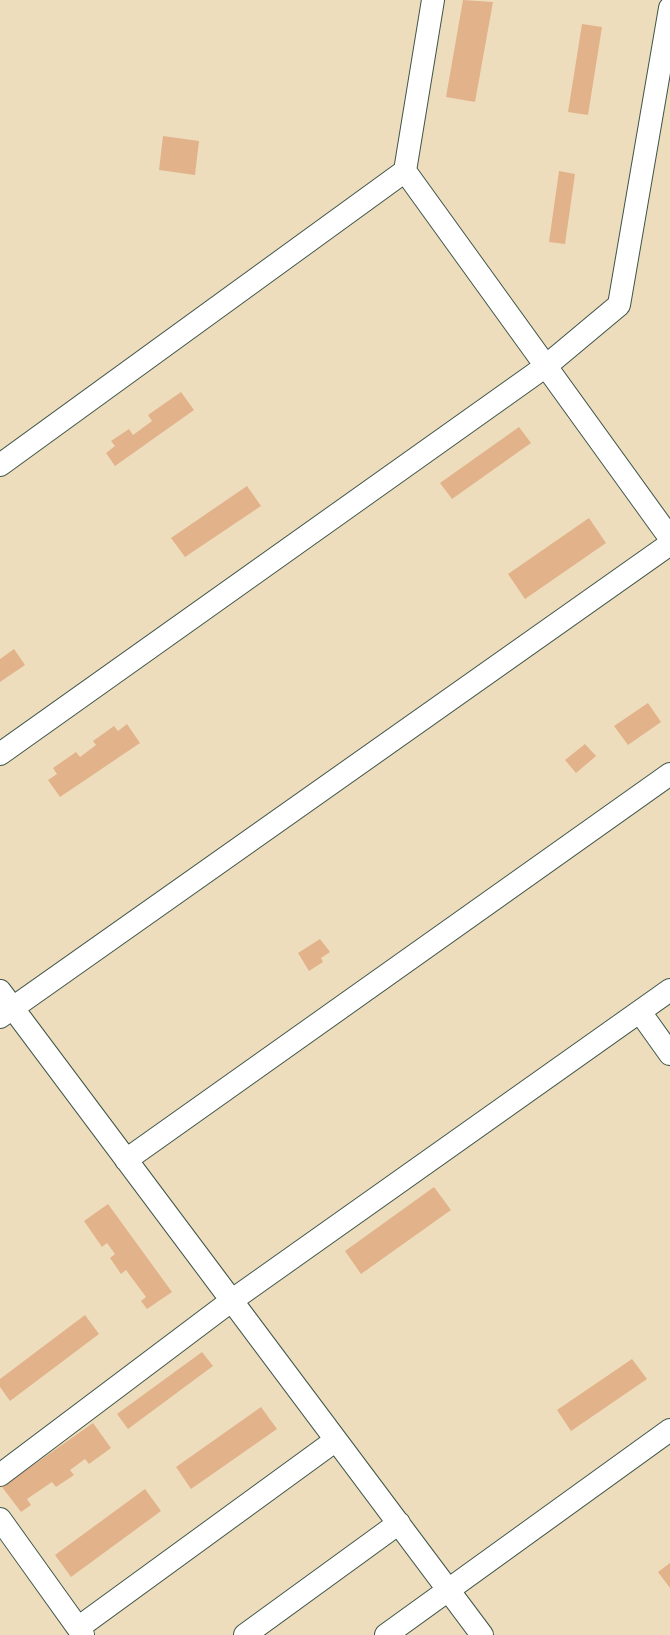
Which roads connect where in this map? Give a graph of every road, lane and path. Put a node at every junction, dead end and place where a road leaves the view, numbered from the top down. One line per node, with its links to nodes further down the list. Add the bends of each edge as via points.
1 (433, 0): 3 (street)
2 (670, 8): 4 (street, via 619,305)
3 (405, 171): 4 (street); 5 (street)
4 (546, 366): 6 (street); 8 (street)
5 (0, 465)
6 (670, 538)
7 (670, 544): 11 (street)
8 (0, 754)
9 (670, 774): 14 (street)
10 (670, 990): 12 (street)
11 (4, 1005): 14 (street)
12 (640, 1012): 13 (street); 15 (street)
13 (670, 1054)
14 (126, 1160): 15 (street)
15 (231, 1301): 17 (street); 18 (street)
16 (670, 1430): 21 (street)
17 (336, 1440): 20 (street); 22 (street)
18 (0, 1475)
19 (0, 1519): 22 (street)
20 (399, 1523): 21 (street); 23 (street)
21 (448, 1590): 24 (street); 25 (street)
22 (80, 1632)
23 (244, 1635)
24 (386, 1635)
25 (482, 1635)

